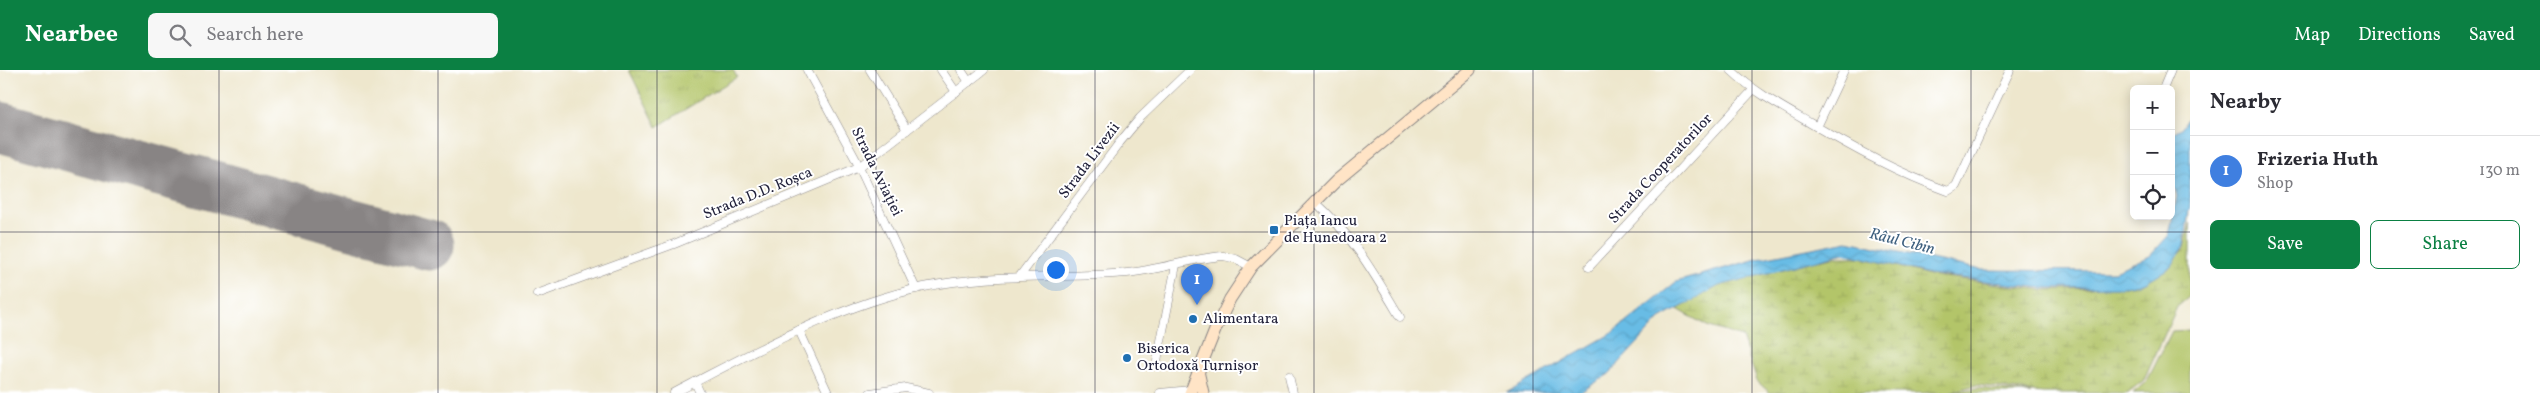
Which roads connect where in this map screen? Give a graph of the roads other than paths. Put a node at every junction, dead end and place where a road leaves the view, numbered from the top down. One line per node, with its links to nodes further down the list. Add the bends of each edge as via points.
1 (807, 70): 18 (street, Strada Aviației)
2 (870, 70): 17 (street)
3 (940, 70): 15 (street)
4 (961, 70): 12 (street)
5 (984, 70): 12 (street, Strada D.D. Roșca)
6 (1190, 70): 23 (street, Strada Livezii, via 1120,142)
7 (1470, 70): 19 (street)
8 (1844, 70): 16 (street)
9 (2010, 70): 16 (street, via 1953,190 1948,191 1893,170)
10 (2171, 70): 13 (street)
11 (1733, 71): 14 (street)
12 (969, 82): 15 (street, Strada D.D. Roșca)
13 (2165, 85)
14 (1753, 90): 16 (street); 22 (street, Strada Cooperatorilor)
15 (956, 92): 17 (street, Strada D.D. Roșca)
16 (1817, 127)
17 (907, 130): 18 (street, Strada D.D. Roșca)
18 (859, 167): 24 (street, Strada Aviației); 25 (street, Strada D.D. Roșca, via 674,244)
19 (1314, 201): 21 (street); 26 (street, via 1353,243)
20 (1176, 265): 21 (street, via 1224,256); 23 (street, via 1128,273); 28 (street)
21 (1251, 266): 29 (street, via 1226,307)
22 (1589, 267)
23 (1020, 276): 24 (street, via 988,277)
24 (916, 289): 27 (street, via 849,309)
25 (537, 294)
26 (1400, 317)
27 (799, 330): 31 (street); 35 (street)
28 (1157, 361)
29 (1198, 371): 32 (street); 39 (street)
30 (1289, 376): 40 (street)
31 (695, 382): 33 (street); 34 (street)
32 (1191, 391): 38 (street)
33 (674, 393)
34 (700, 393)
35 (828, 393)
36 (870, 393): 37 (street, via 906,388)
37 (929, 393)
38 (1160, 393)
39 (1203, 393)
40 (1293, 393)

